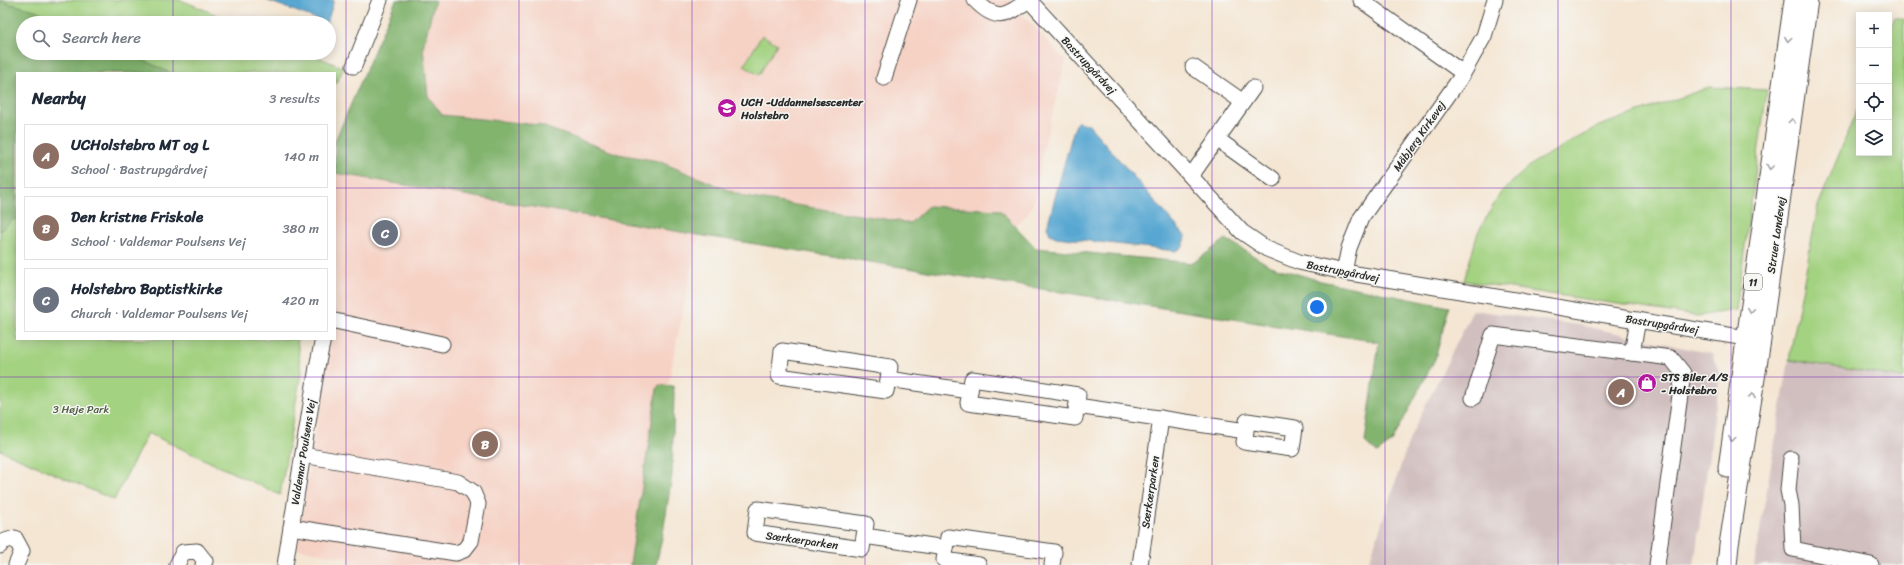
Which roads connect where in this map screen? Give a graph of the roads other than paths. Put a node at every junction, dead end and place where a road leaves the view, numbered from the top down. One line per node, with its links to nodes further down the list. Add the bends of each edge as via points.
1 (380, 0): 9 (street)
2 (909, 0): 12 (street)
3 (975, 0): 4 (street, via 985,10 1003,16)
4 (1028, 0): 16 (street, Bastrupgårdvej)
5 (1361, 0): 11 (street)
6 (1495, 0): 11 (street, Måbjerg Kirkevej, via 1484,36)
7 (1794, 0): 21 (main road, Struer Landevej / 11, one-way to 21)
8 (1808, 0): 21 (main road, Struer Landevej / 11, one-way to 8)
9 (354, 66)
10 (1193, 67): 14 (street)
11 (1463, 73): 18 (street, Måbjerg Kirkevej, via 1361,218 1348,248)
12 (884, 78)
13 (1253, 88): 14 (street)
14 (1243, 102): 15 (street)
15 (1217, 139): 16 (street); 17 (street)
16 (1191, 176): 18 (street, Bastrupgårdvej, via 1242,232 1268,249 1299,262)
17 (1273, 179)
18 (1344, 272): 20 (street, Bastrupgårdvej)
19 (336, 320): 23 (street)
20 (1638, 320): 21 (street, Bastrupgårdvej); 24 (street)
21 (1753, 339): 45 (main road, Struer Landevej / 11, one-way to 45); 46 (main road, Struer Landevej / 11, one-way to 21)
22 (323, 340): 31 (street, Valdemar Poulsens Vej)
23 (442, 344)
24 (1632, 353): 27 (street, via 1492,335); 44 (street, via 1671,358 1683,373)
25 (888, 379): 25 (street, via 890,367 782,351 779,376 886,391); 26 (street)
26 (970, 391): 28 (street, via 972,380 1078,395); 28 (street, via 968,403 1075,418)
27 (1473, 398)
28 (1077, 406): 29 (street)
29 (1161, 418): 30 (street); 43 (street, Særkærparken)
30 (1246, 431)
31 (303, 454): 33 (street, Valdemar Poulsens Vej); 33 (street, via 458,482 473,492 478,504 471,541 464,550 456,553)
32 (1791, 459): 47 (street, via 1788,490 1792,549)
33 (291, 527): 41 (street, Valdemar Poulsens Vej)
34 (864, 536): 34 (street, Særkærparken, via 866,524 758,508 755,533 862,548); 36 (street)
35 (0, 546): 38 (street, via 2,542 15,538 22,551)
36 (946, 548): 37 (street, via 948,537 1054,552); 42 (street, via 944,560)
37 (1057, 564)
38 (16, 565)
39 (177, 565): 40 (street, via 183,552 197,551 205,561)
40 (203, 565)
41 (285, 565)
42 (979, 565)
43 (1140, 565)
44 (1657, 565)
45 (1715, 565)
46 (1727, 565)
47 (1871, 565)

